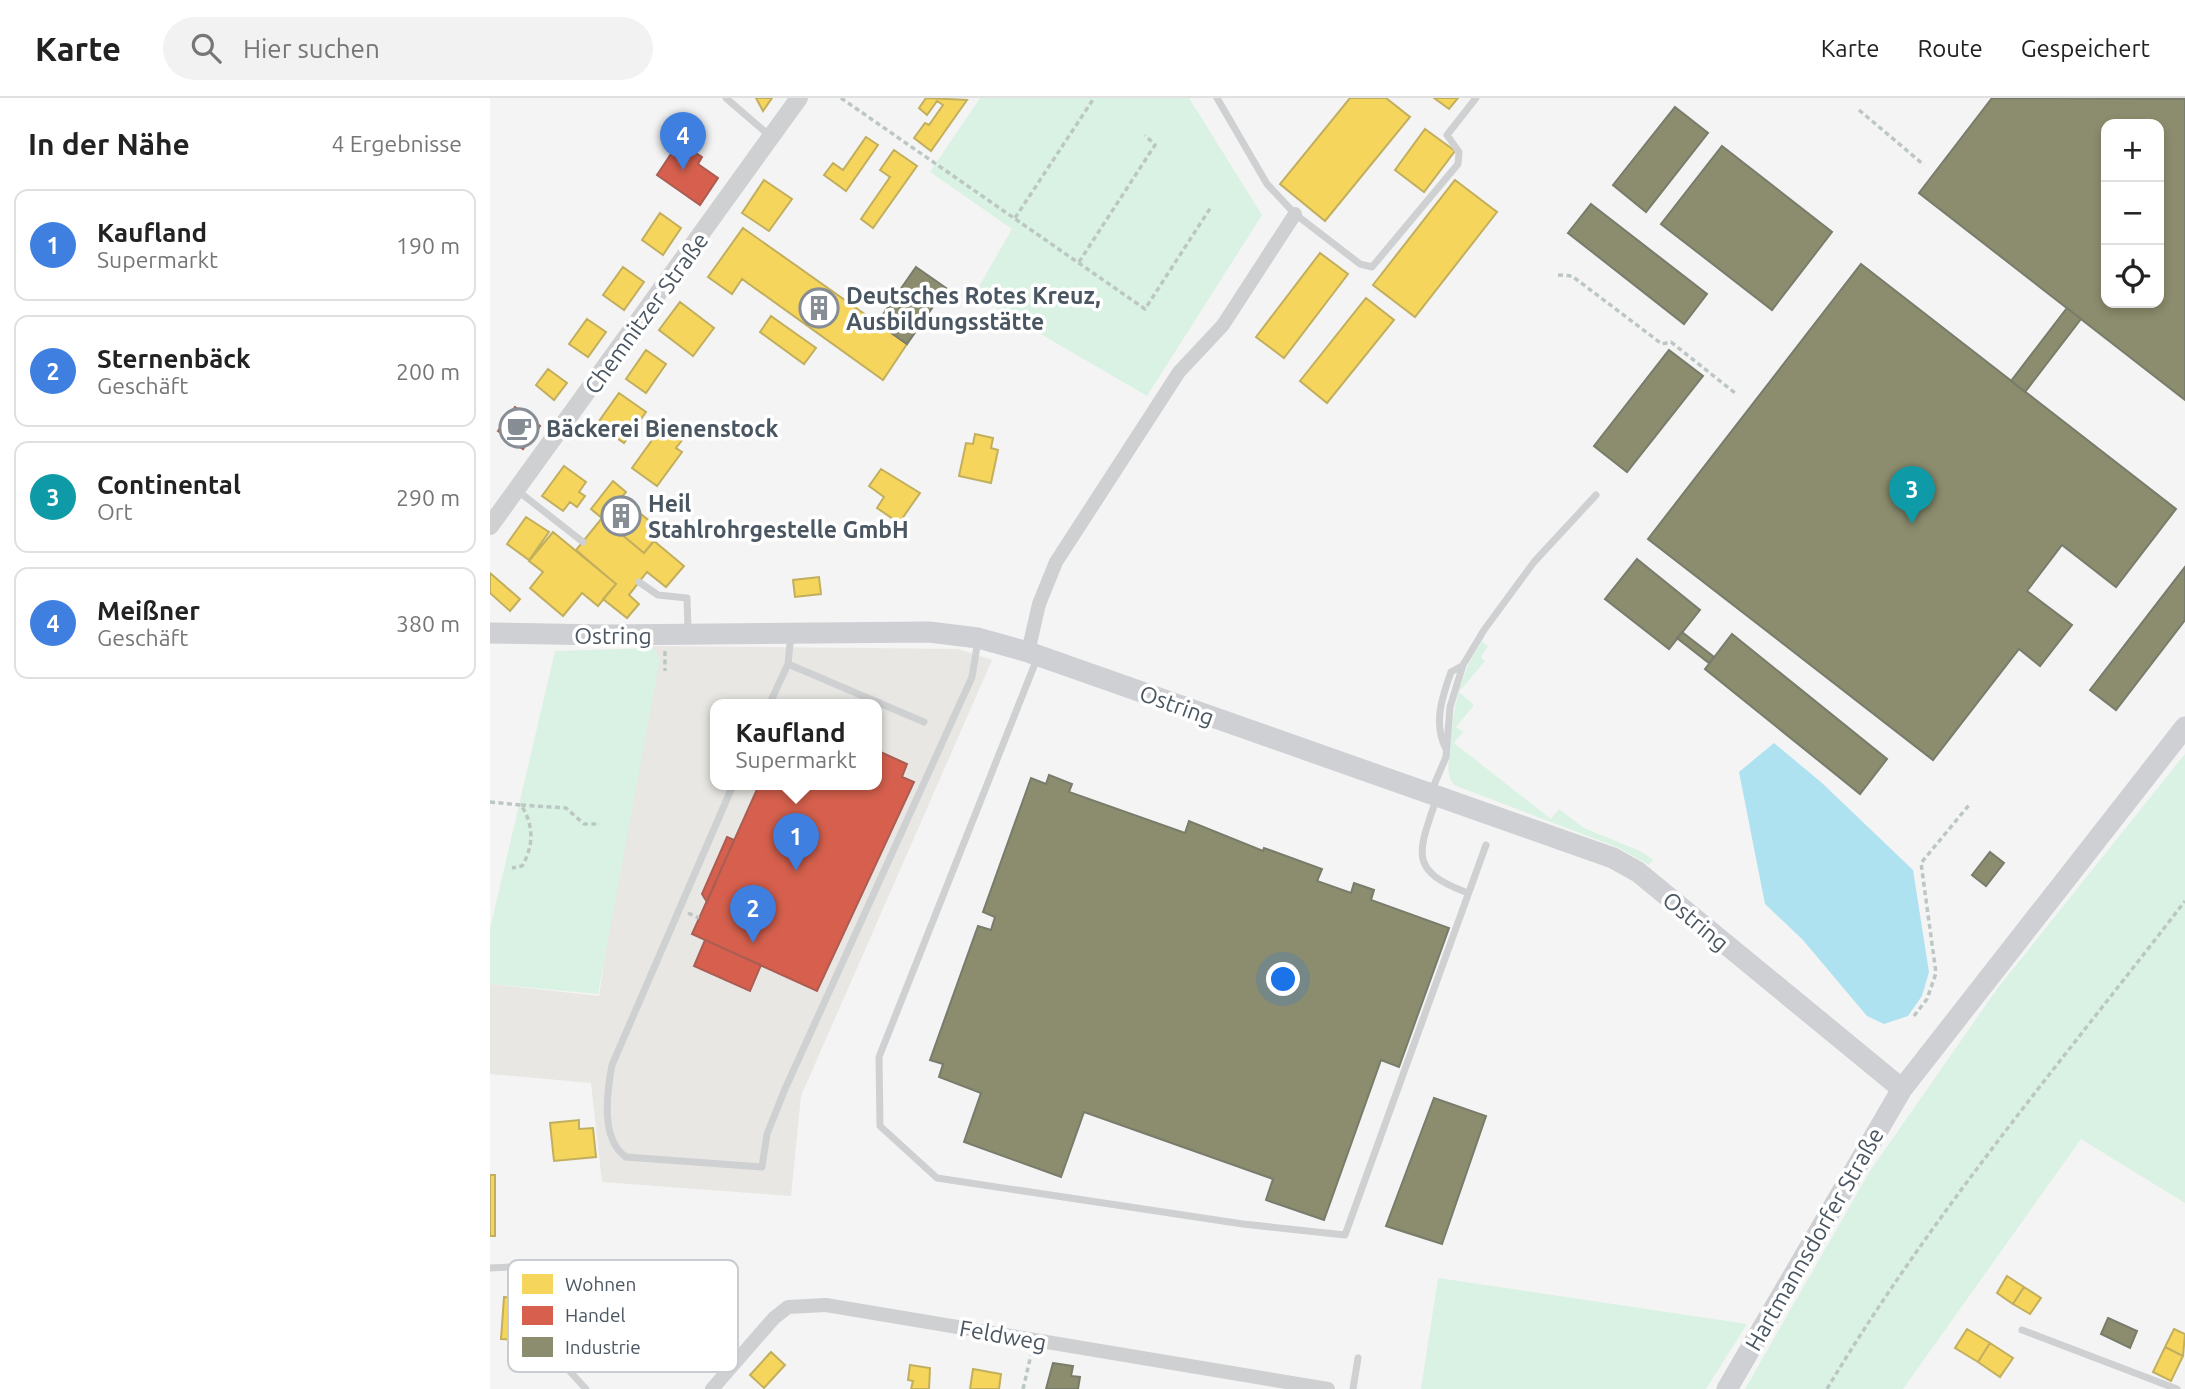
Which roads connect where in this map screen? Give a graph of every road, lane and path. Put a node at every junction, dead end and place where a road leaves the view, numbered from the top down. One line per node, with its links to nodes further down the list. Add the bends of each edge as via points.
1 (726, 98): 9 (lane)
2 (799, 98): 9 (street, Chemnitzer Straße)
3 (841, 98): 13 (path)
4 (1094, 98): 13 (path)
5 (1217, 98): 12 (lane, via 1267,184)
6 (1476, 98): 12 (lane, via 1447,135 1459,152 1458,163 1372,267 1360,264)
7 (1860, 110): 10 (path)
8 (1145, 135): 14 (path, via 1155,145)
9 (772, 137): 17 (street, Chemnitzer Straße)
10 (1924, 165)
11 (1211, 206): 14 (path, via 1145,309)
12 (1295, 214): 26 (street, via 1223,325 1179,372 1056,562 1040,604)
13 (1015, 218): 14 (path)
14 (1079, 262)
15 (1558, 275): 16 (path, via 1572,276 1662,344 1671,342)
16 (1735, 393)
17 (518, 490): 19 (street, Chemnitzer Straße); 20 (lane)
18 (1596, 495): 34 (lane, via 1534,562 1463,665 1451,672 1442,698 1439,736 1446,750)
19 (490, 526)
20 (583, 542)
21 (639, 582): 24 (lane, via 658,595 687,598)
22 (490, 633): 24 (main road, Ostring)
23 (791, 633): 24 (main road, Ostring); 25 (main road, Ostring, via 929,632); 27 (lane)
24 (689, 634)
25 (978, 638): 26 (main road, Ostring); 33 (lane, via 972,677 785,1089 766,1134 762,1167 626,1157 614,1144 606,1097 612,1065)
26 (1033, 654): 34 (main road, Ostring); 41 (lane, via 879,1057 880,1126 937,1178 1345,1235)
27 (788, 664): 28 (lane); 29 (lane)
28 (772, 699)
29 (870, 699)
30 (882, 704): 31 (lane)
31 (924, 722)
32 (2185, 727): 44 (main road)
33 (731, 790)
34 (1435, 793): 41 (lane, via 1421,855 1428,872 1441,883); 44 (main road, Ostring, via 1613,858 1638,872)
35 (490, 803): 36 (path)
36 (522, 805): 38 (path, via 566,808 584,824); 40 (path, via 530,819 531,837 522,866)
37 (1969, 806): 43 (path, via 1921,863 1936,973 1927,999)
38 (600, 824)
39 (1486, 845): 41 (lane)
40 (512, 868)
41 (1468, 893)
42 (2185, 901): 59 (path, via 1941,1217)
43 (1914, 1016)
44 (1902, 1089): 58 (main road, Hartmannsdorfer Straße)
45 (508, 1267): 46 (lane)
46 (490, 1268)
47 (2022, 1330): 60 (lane)
48 (1034, 1340): 49 (street, Feldweg, via 826,1305 788,1307); 55 (path); 56 (street, Feldweg)
49 (738, 1358)
50 (1358, 1358): 57 (lane)
51 (570, 1372): 53 (lane)
52 (726, 1372): 54 (street, Feldweg)
53 (586, 1389)
54 (712, 1389)
55 (1023, 1389)
56 (1328, 1389)
57 (1353, 1389)
58 (1727, 1389)
59 (1827, 1389)
60 (2177, 1389)

